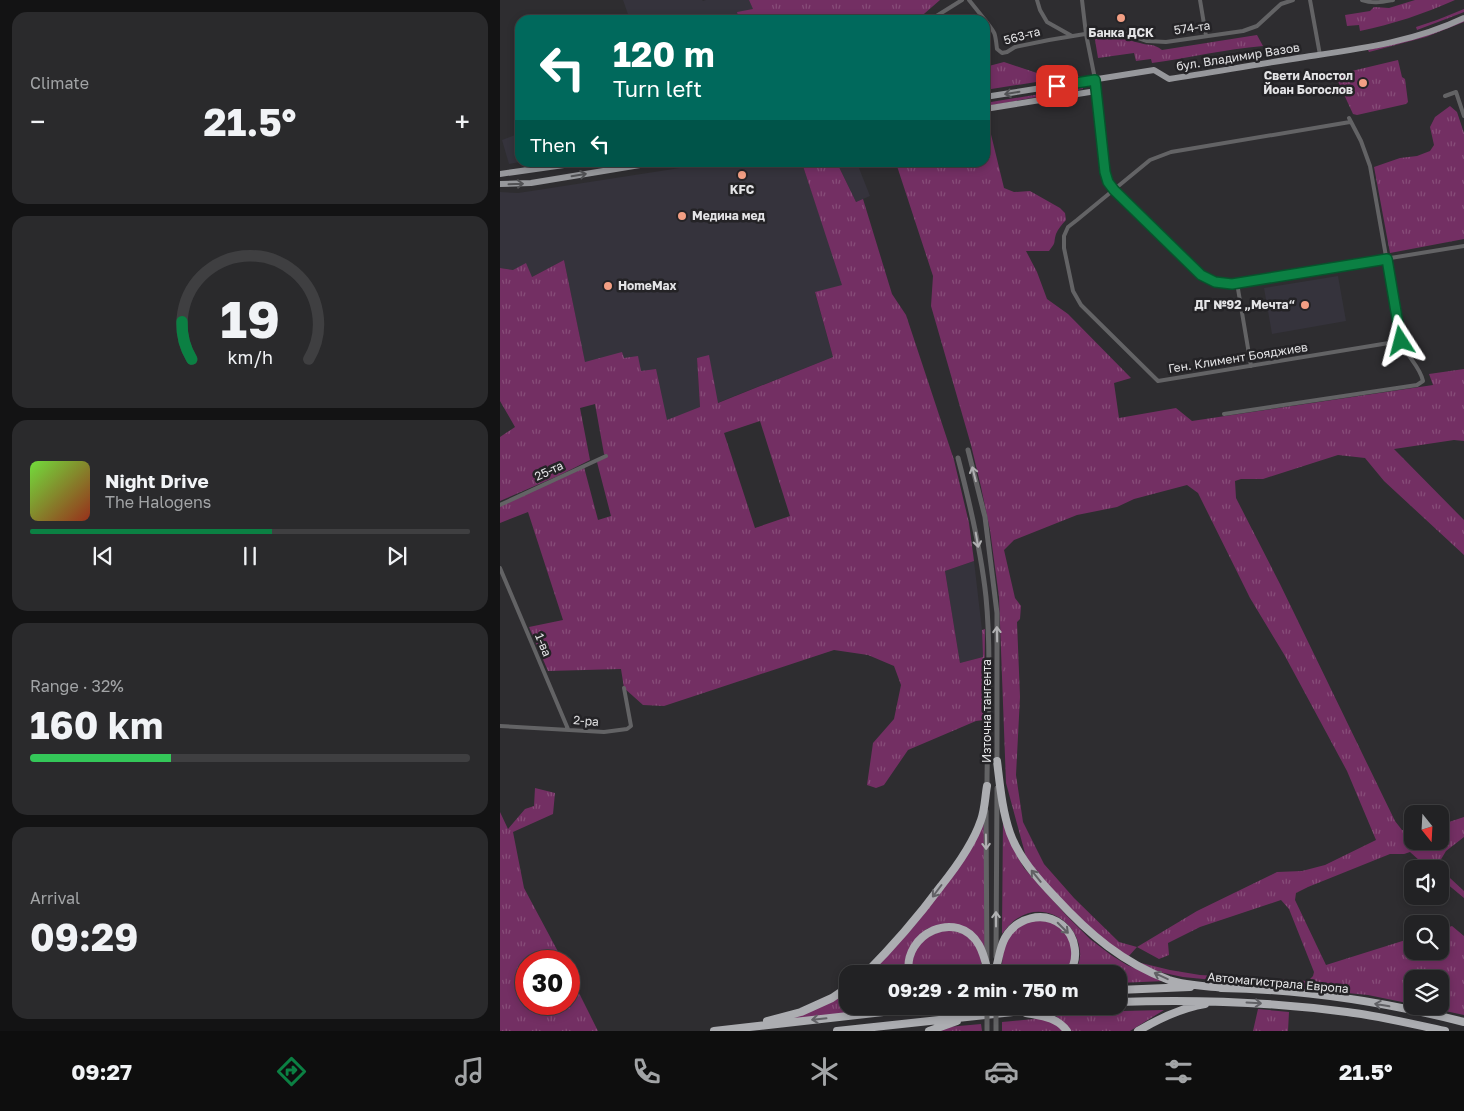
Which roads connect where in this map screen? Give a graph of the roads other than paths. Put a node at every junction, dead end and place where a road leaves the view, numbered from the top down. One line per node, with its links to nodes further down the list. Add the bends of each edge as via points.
1 (962, 0): 10 (street)
2 (970, 0): 11 (street, 563-та)
3 (1037, 0): 15 (street, via 1047,22)
4 (1082, 0): 14 (street)
5 (1200, 0): 16 (street)
6 (1292, 0): 16 (street, 574-та, via 1281,4 1250,29)
7 (1310, 0): 17 (street)
8 (1362, 0): 9 (street)
9 (1393, 0)
10 (938, 15)
11 (981, 15)
12 (1464, 18): 17 (main road, бул. Владимир Вазов, via 1395,42)
13 (990, 26): 15 (street, 563-та, via 996,34 997,49 1002,53 1015,47)
14 (1086, 34): 15 (street, 563-та); 16 (street, 574-та, via 1113,31 1157,42); 18 (street)
15 (1072, 36)
16 (1206, 36)
17 (1320, 55): 18 (main road, бул. Владимир Вазов, via 1169,79 1154,70)
18 (1095, 80): 19 (main road); 20 (main road, бул. Владимир Вазов, one-way to 20)
19 (1096, 91): 22 (main road); 28 (street, via 1106,176)
20 (990, 96)
21 (1444, 96): 23 (street, via 1456,92)
22 (990, 108)
23 (1464, 116)
24 (550, 167): 26 (main road)
25 (628, 167): 27 (main road, one-way to 25, via 531,183)
26 (500, 174)
27 (500, 184)
28 (1114, 190): 30 (street, Ген. Климент Бояджиев, via 1150,160 1171,152 1349,120 1370,166); 31 (street, via 1201,275 1215,282); 33 (street, Ген. Климент Бояджиев, via 1068,227 1064,236 1072,286 1081,305 1158,381)
29 (1464, 246): 30 (street)
30 (1387, 259): 31 (street); 32 (street)
31 (1237, 283): 33 (street)
32 (1401, 341): 33 (street, Ген. Климент Бояджиев); 34 (street, via 1422,375 1422,381 1417,384)
33 (1251, 366)
34 (1224, 414)
35 (968, 450): 43 (street, Източна тангента, one-way to 35, via 997,613 985,517)
36 (606, 456): 38 (street, 25-та)
37 (958, 458): 44 (street, Източна тангента, one-way to 44, via 974,523 986,597)
38 (500, 505)
39 (500, 568): 42 (street, 1-ва)
40 (624, 688): 42 (street, 2-ра, via 632,726 604,732)
41 (500, 726): 42 (street, 2-ра)
42 (568, 729)
43 (997, 761): 49 (street, Източна тангента, one-way to 43); 52 (highway, one-way to 43, via 1170,980 1112,950 1089,932 1035,876 1021,855 1004,811)
44 (987, 786): 45 (highway, one-way to 45, via 982,819 974,838 919,916); 48 (street, Източна тангента, one-way to 48)
45 (874, 965)
46 (908, 965): 47 (highway, via 911,951 923,936 932,930 948,927 958,928 975,940)
47 (986, 965)
48 (987, 965)
49 (996, 965)
50 (997, 965): 51 (highway, one-way to 51, via 1001,948 1011,929 1034,917 1044,917 1062,925 1074,946)
51 (1073, 965)
52 (1226, 988): 53 (highway, Автомагистрала Европа); 63 (highway, Автомагистрала Европа, one-way to 52, via 1349,999)
53 (1127, 990)
54 (839, 993): 64 (highway, via 801,1012)
55 (1127, 1002): 56 (highway, Автомагистрала Европа)
56 (1227, 1002): 70 (highway, via 1181,1010); 71 (highway, Автомагистрала Европа, one-way to 71, via 1348,1012)
57 (857, 1015): 64 (highway, one-way to 64)
58 (983, 1015): 62 (highway)
59 (987, 1015): 67 (street, bridge)
60 (996, 1015): 68 (street, bridge)
61 (1034, 1015): 69 (highway, via 1049,1018)
62 (975, 1016): 65 (highway); 66 (highway)
63 (1464, 1022)
64 (714, 1031)
65 (837, 1031)
66 (928, 1031)
67 (987, 1031)
68 (996, 1031)
69 (1067, 1031)
70 (1138, 1031)
71 (1445, 1031)

